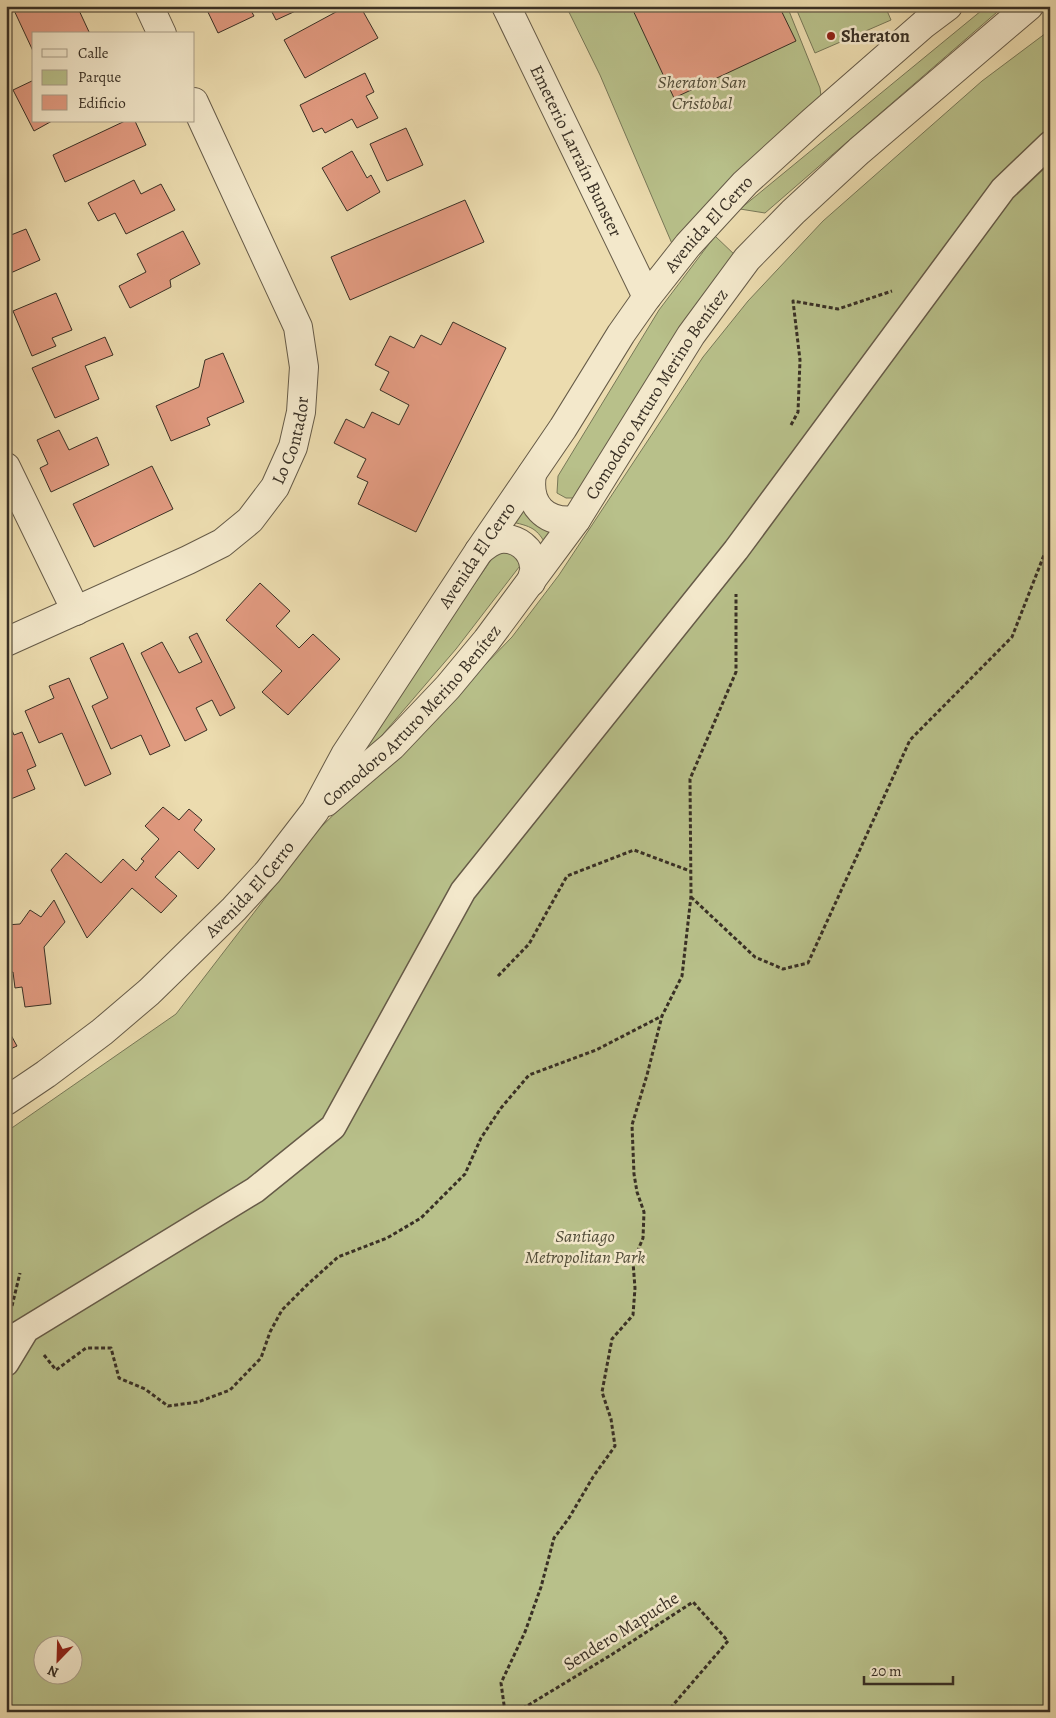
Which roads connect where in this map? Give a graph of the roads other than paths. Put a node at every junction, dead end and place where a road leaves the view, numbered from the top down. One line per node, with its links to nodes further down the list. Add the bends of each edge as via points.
1 (149, 6): 5 (street)
2 (506, 6): 8 (street, Emeterio Larraín Bunster)
3 (948, 6): 8 (street, Avenida El Cerro, via 745,183 688,245)
4 (1029, 6): 11 (street, Comodoro Arturo Merino Benítez, via 859,151 747,259 691,335)
5 (161, 32)
6 (195, 104): 14 (street, Lo Contador, via 298,327 304,367 302,412 292,448 275,487 250,520 222,543)
7 (1050, 144): 18 (street, via 1003,189 736,550 463,891 333,1127 255,1190)
8 (647, 297): 10 (street, Avenida El Cerro)
9 (6, 467): 14 (street)
10 (532, 474): 11 (street, via 532,496 544,514 554,519); 12 (street, Avenida El Cerro)
11 (576, 520): 13 (street, Comodoro Arturo Merino Benítez)
12 (479, 551): 13 (street, via 498,539 512,539 523,545 532,555 535,567); 16 (street, Avenida El Cerro, via 345,755)
13 (531, 582): 16 (street, Comodoro Arturo Merino Benítez, via 448,687 392,746)
14 (76, 611): 15 (street, Lo Contador)
15 (6, 642)
16 (315, 811): 17 (street, Avenida El Cerro, via 268,872 149,992 102,1032)
17 (6, 1101)
18 (28, 1328): 19 (street); 20 (street)
19 (6, 1342)
20 (6, 1363)

